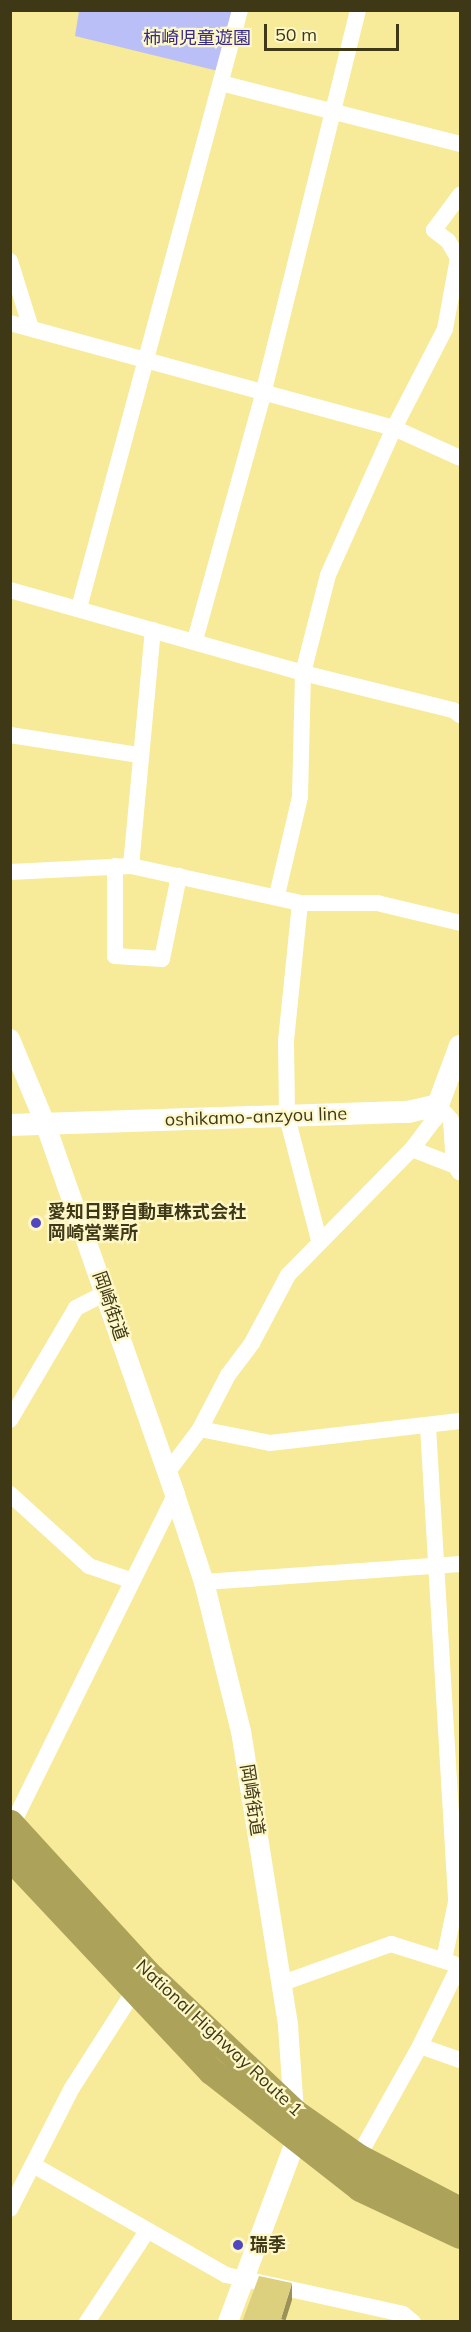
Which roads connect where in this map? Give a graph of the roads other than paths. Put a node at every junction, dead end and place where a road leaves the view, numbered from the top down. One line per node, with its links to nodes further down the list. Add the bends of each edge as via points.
1 (240, 10): 3 (street)
2 (358, 10): 4 (street)
3 (221, 83): 4 (street); 11 (street)
4 (332, 112): 5 (street); 12 (street)
5 (460, 144)
6 (460, 195): 8 (street, via 434,230 448,241 458,258)
7 (10, 261): 10 (street)
8 (455, 311): 13 (street)
9 (10, 323): 10 (street)
10 (31, 328): 11 (street)
11 (146, 362): 12 (street); 16 (street)
12 (263, 394): 13 (street); 18 (street)
13 (394, 428): 14 (street); 19 (street, via 328,575)
14 (460, 458)
15 (10, 590): 16 (street)
16 (79, 608): 17 (street)
17 (153, 630): 18 (street); 22 (street)
18 (195, 640): 19 (street)
19 (303, 673): 20 (street, via 453,710); 26 (street, via 300,797)
20 (460, 715)
21 (10, 735): 22 (street)
22 (139, 755): 23 (street)
23 (123, 866): 24 (street); 25 (street); 25 (street, via 116,956 162,959)
24 (10, 872)
25 (179, 876): 26 (street)
26 (277, 895): 27 (street)
27 (300, 903): 28 (street, via 377,903); 32 (street, via 286,1042)
28 (460, 923)
29 (10, 1039): 33 (street, 岡崎街道)
30 (460, 1046): 31 (main road)
31 (438, 1105): 32 (main road, oshikamo-anzyou line, via 408,1112); 35 (street, via 435,1119); 36 (street, via 451,1120)
32 (287, 1117): 33 (main road, oshikamo-anzyou line); 37 (street)
33 (45, 1123): 34 (main road, oshikamo-anzyou line); 38 (street, 岡崎街道)
34 (10, 1125)
35 (412, 1149): 36 (street); 37 (street)
36 (457, 1170)
37 (320, 1240): 42 (street, via 288,1275)
38 (106, 1293): 39 (street, via 76,1308); 43 (street, 岡崎街道)
39 (10, 1420)
40 (460, 1421): 41 (street)
41 (428, 1427): 42 (street, via 270,1443); 47 (street)
42 (200, 1429): 43 (street)
43 (167, 1473): 45 (street, 岡崎街道)
44 (10, 1494): 48 (street, via 89,1566)
45 (175, 1495): 48 (street); 49 (street, 岡崎街道)
46 (460, 1564): 47 (street)
47 (435, 1566): 49 (street); 50 (street)
48 (130, 1580): 51 (street, via 56,1744)
49 (204, 1582): 54 (street, 岡崎街道, via 241,1731)
50 (456, 1784): 53 (street)
51 (11, 1824): 58 (highway, National Highway Route 1, via 146,1972)
52 (10, 1857): 55 (highway, National Highway Route 1)
53 (455, 1964): 54 (street, via 391,1944); 56 (street)
54 (280, 1984): 58 (street, 岡崎街道, via 288,2026)
55 (134, 1991): 59 (highway, National Highway Route 1, via 211,2071); 61 (street, via 72,2088)
56 (420, 2046): 57 (street); 60 (street)
57 (460, 2060)
58 (294, 2112): 59 (street, 岡崎街道); 60 (highway, National Highway Route 1)
59 (296, 2140): 65 (highway, National Highway Route 1, via 360,2188); 66 (street)
60 (357, 2157): 63 (highway, National Highway Route 1)
61 (35, 2166): 62 (street); 64 (street)
62 (10, 2209)
63 (460, 2210)
64 (148, 2230): 66 (street, via 226,2275); 67 (street)
65 (460, 2235)
66 (245, 2277): 68 (street); 69 (street, via 403,2314)
67 (87, 2322)
68 (228, 2322)
69 (413, 2322)

